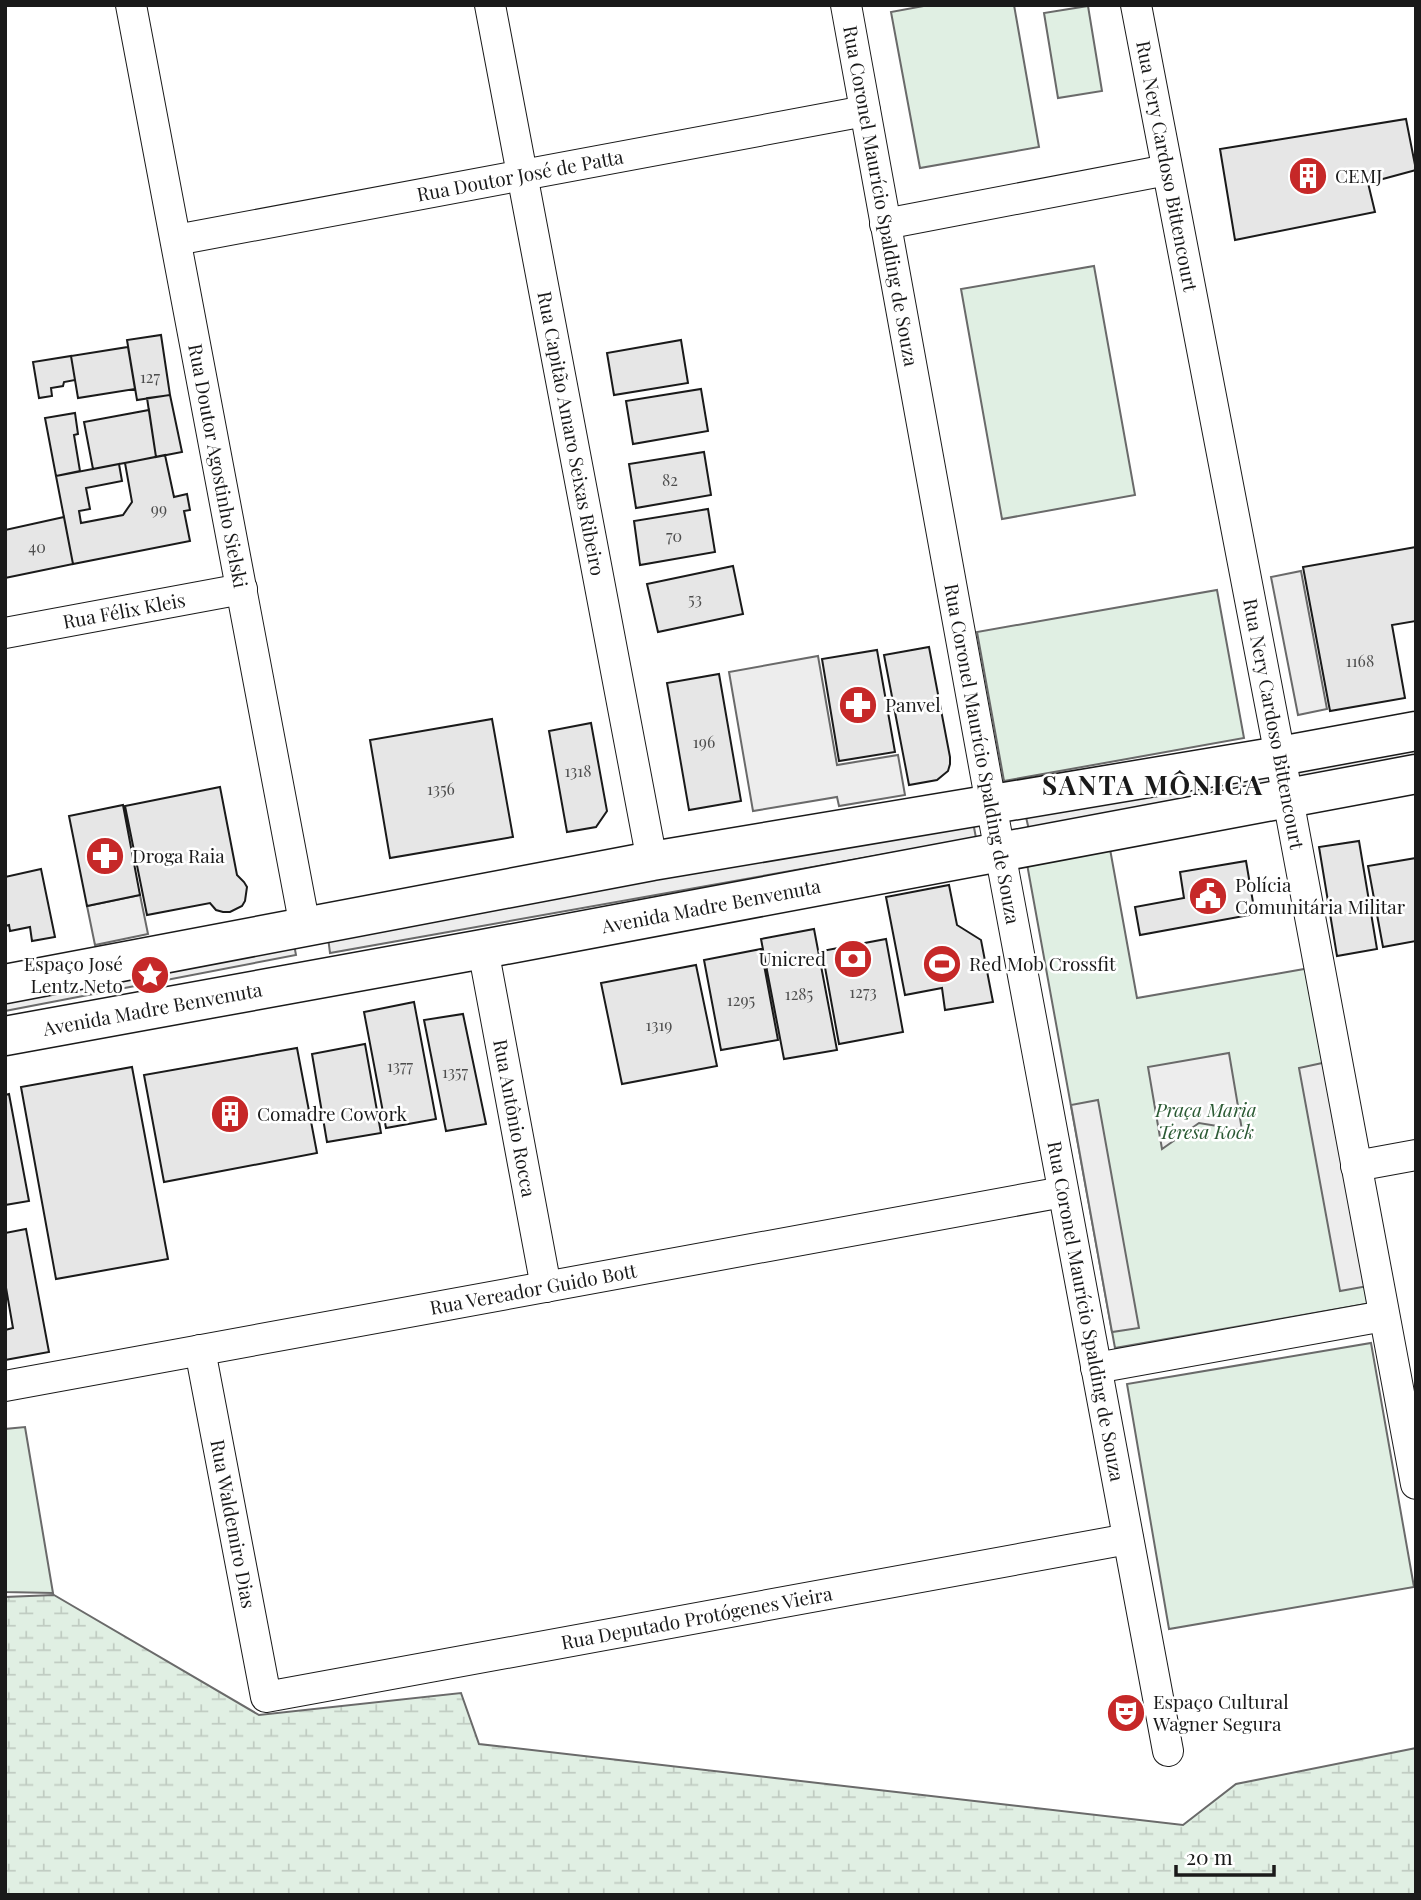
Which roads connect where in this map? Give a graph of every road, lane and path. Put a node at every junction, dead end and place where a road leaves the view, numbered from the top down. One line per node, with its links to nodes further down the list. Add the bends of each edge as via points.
1 (131, 5): 9 (street, Rua Doutor Agostinho Sielski)
2 (490, 5): 7 (street, Rua Capitão Amaro Seixas Ribeiro)
3 (846, 5): 5 (street, Rua Coronel Maurício Spalding de Souza)
4 (1136, 5): 6 (street, Rua Nery Cardoso Bittencourt)
5 (865, 111): 7 (street, Rua Doutor José de Patta); 8 (street, Rua Coronel Maurício Spalding de Souza)
6 (1167, 170): 8 (street); 13 (street, Rua Nery Cardoso Bittencourt)
7 (522, 176): 9 (street, Rua Doutor José de Patta); 18 (street, Rua Capitão Amaro Seixas Ribeiro)
8 (886, 224): 16 (street, Rua Coronel Maurício Spalding de Souza)
9 (176, 240): 10 (street, Rua Doutor Agostinho Sielski)
10 (242, 589): 11 (street, Rua Félix Kleis); 19 (street, Rua Doutor Agostinho Sielski)
11 (5, 633)
12 (1416, 731): 13 (main road)
13 (1280, 756): 15 (street, Rua Nery Cardoso Bittencourt); 16 (main road)
14 (1416, 774): 15 (main road, Avenida Madre Benvenuta)
15 (1287, 799): 17 (main road, Avenida Madre Benvenuta); 24 (street, Rua Nery Cardoso Bittencourt)
16 (990, 804): 17 (street, Rua Coronel Maurício Spalding de Souza); 18 (main road)
17 (1000, 852): 20 (main road, Avenida Madre Benvenuta); 25 (street, Rua Coronel Maurício Spalding de Souza)
18 (652, 861): 19 (main road)
19 (305, 927): 21 (main road)
20 (483, 949): 22 (main road, Avenida Madre Benvenuta); 26 (street, Rua Antônio Rocca)
21 (5, 984)
22 (5, 1036)
23 (1416, 1155): 24 (street)
24 (1356, 1166): 27 (street, Rua Nery Cardoso Bittencourt)
25 (1063, 1192): 26 (street, Rua Vereador Guido Bott); 29 (street, Rua Coronel Maurício Spalding de Souza)
26 (546, 1287): 28 (street, Rua Vereador Guido Bott)
27 (1384, 1316): 29 (street); 31 (street, Rua Nery Cardoso Bittencourt)
28 (200, 1350): 30 (street, Rua Vereador Guido Bott); 33 (street, Rua Waldemiro Dias)
29 (1096, 1368): 32 (street, Rua Coronel Maurício Spalding de Souza)
30 (5, 1386)
31 (1416, 1482)
32 (1128, 1539): 33 (street, Rua Deputado Protógenes Vieira); 34 (street, Rua Coronel Maurício Spalding de Souza)
33 (266, 1697)
34 (1168, 1751)

